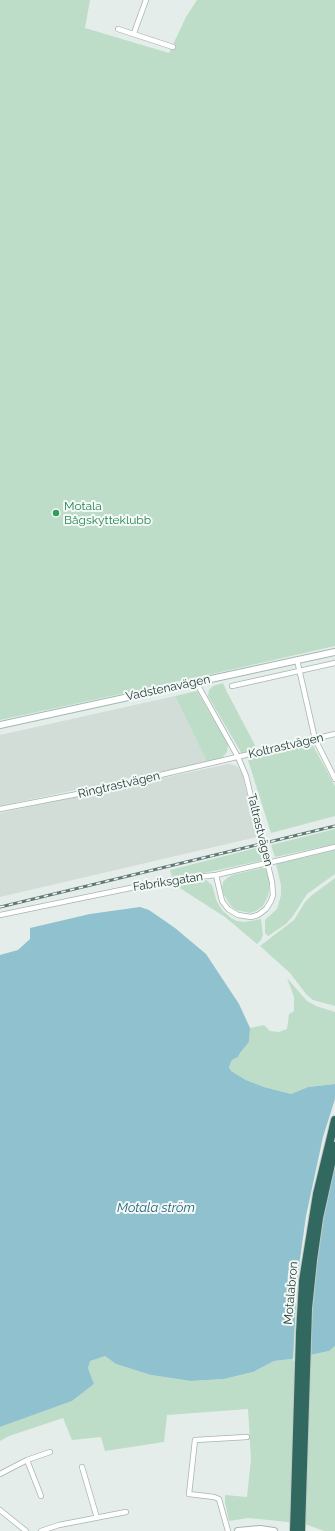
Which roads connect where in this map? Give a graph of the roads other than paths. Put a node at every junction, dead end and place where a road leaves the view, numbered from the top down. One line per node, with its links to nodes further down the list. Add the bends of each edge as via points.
1 (146, 0): 3 (street)
2 (118, 29): 3 (street)
3 (134, 33): 4 (street)
4 (172, 47)
5 (335, 652): 6 (main road, Vadstenavägen)
6 (297, 660): 8 (street); 9 (main road, Vadstenavägen)
7 (335, 663): 8 (street)
8 (300, 671): 10 (street); 13 (street)
9 (196, 682): 11 (main road, Vadstenavägen); 14 (street, Taltrastvägen)
10 (232, 686)
11 (0, 725)
12 (335, 734): 13 (street, Koltrastvägen)
13 (315, 739): 14 (street, Koltrastvägen); 15 (street)
14 (238, 757): 16 (street, Ringtrastvägen, via 88,792); 18 (street, Taltrastvägen, via 249,786 271,876 273,888 271,901 266,910 251,917 238,915 228,909 222,901)
15 (335, 779)
16 (0, 809)
17 (335, 847): 18 (street, Fabriksgatan, bridge)
18 (216, 875): 19 (street, Fabriksgatan, via 169,880)
19 (0, 915)
20 (335, 1120): 26 (highway, Motalabron, via 316,1194 303,1281 300,1333)
21 (335, 1146): 26 (highway, Motalabron, via 319,1218 309,1295)
22 (247, 1437): 35 (street, via 195,1440 189,1494 219,1499)
23 (50, 1452): 24 (street)
24 (27, 1460): 27 (street); 28 (street)
25 (82, 1467): 32 (street)
26 (300, 1471): 31 (highway)
27 (0, 1474)
28 (41, 1496)
29 (0, 1510): 33 (street)
30 (126, 1512): 32 (street)
31 (298, 1515): 38 (highway); 39 (highway)
32 (97, 1518): 34 (street)
33 (26, 1531)
34 (41, 1531)
35 (228, 1531)
36 (238, 1531): 37 (main road)
37 (274, 1531)
38 (294, 1531)
39 (301, 1531)

